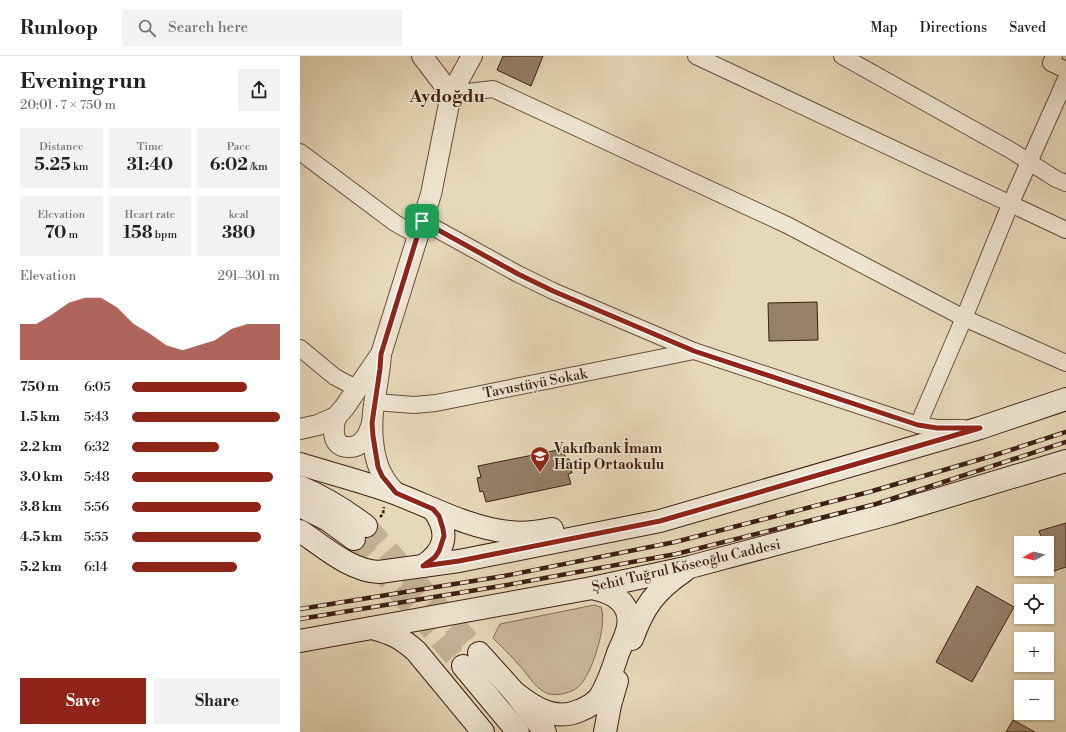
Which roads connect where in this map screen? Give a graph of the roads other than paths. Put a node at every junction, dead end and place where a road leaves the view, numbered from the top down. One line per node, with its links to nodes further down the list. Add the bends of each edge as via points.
1 (422, 56): 8 (street)
2 (472, 56): 8 (street)
3 (696, 56): 12 (street)
4 (842, 56): 10 (street)
5 (1054, 56): 6 (street, via 1052,63)
6 (1066, 70)
7 (1066, 79): 10 (street)
8 (451, 94): 13 (street, via 431,194); 15 (street, via 493,89 787,225)
9 (300, 152): 13 (street, via 395,223)
10 (1029, 162): 11 (street); 12 (street)
11 (1066, 183)
12 (1010, 205): 14 (street); 15 (street)
13 (420, 228): 17 (street, via 553,291); 18 (street)
14 (1066, 230)
15 (964, 318): 19 (street); 25 (street)
16 (300, 348): 20 (street, via 335,377)
17 (694, 351): 22 (street, Tavustüyü Sokak, via 436,404); 25 (street)
18 (381, 354): 20 (street); 22 (street)
19 (1066, 363)
20 (358, 389): 23 (street)
21 (1066, 399): 26 (main road)
22 (375, 402): 24 (street)
23 (336, 417): 24 (street, via 334,438 345,447 354,447 363,442); 27 (street)
24 (372, 423): 31 (street, via 378,467)
25 (918, 425): 26 (street, via 937,428)
26 (980, 428): 33 (main road)
27 (300, 429)
28 (1066, 461): 37 (main road, Şehit Tuğrul Köseoğlu Caddesi, via 892,513)
29 (300, 464): 31 (main road)
30 (300, 487): 32 (main road, via 337,505 360,532)
31 (396, 493): 34 (main road)
32 (300, 506)
33 (707, 506): 34 (main road, via 650,512 524,533 484,527); 36 (main road, via 660,521)
34 (433, 509): 36 (main road, via 442,523 443,544 435,557)
35 (300, 530): 36 (main road, via 360,569 379,572)
36 (423, 566)
37 (690, 567): 38 (main road, Şehit Tuğrul Köseoğlu Caddesi); 45 (main road, via 663,586 638,622 612,698)
38 (592, 588): 39 (main road, Şehit Tuğrul Köseoğlu Caddesi); 41 (main road, via 619,599 626,608 629,618 628,629 606,686 598,698 576,712 556,714 543,712)
39 (371, 628): 40 (main road, Şehit Tuğrul Köseoğlu Caddesi); 42 (main road, via 392,633 416,651)
40 (300, 641)
41 (515, 693): 43 (main road, via 471,659); 44 (main road)
42 (483, 732)
43 (518, 732)
44 (545, 732)
45 (605, 732)

